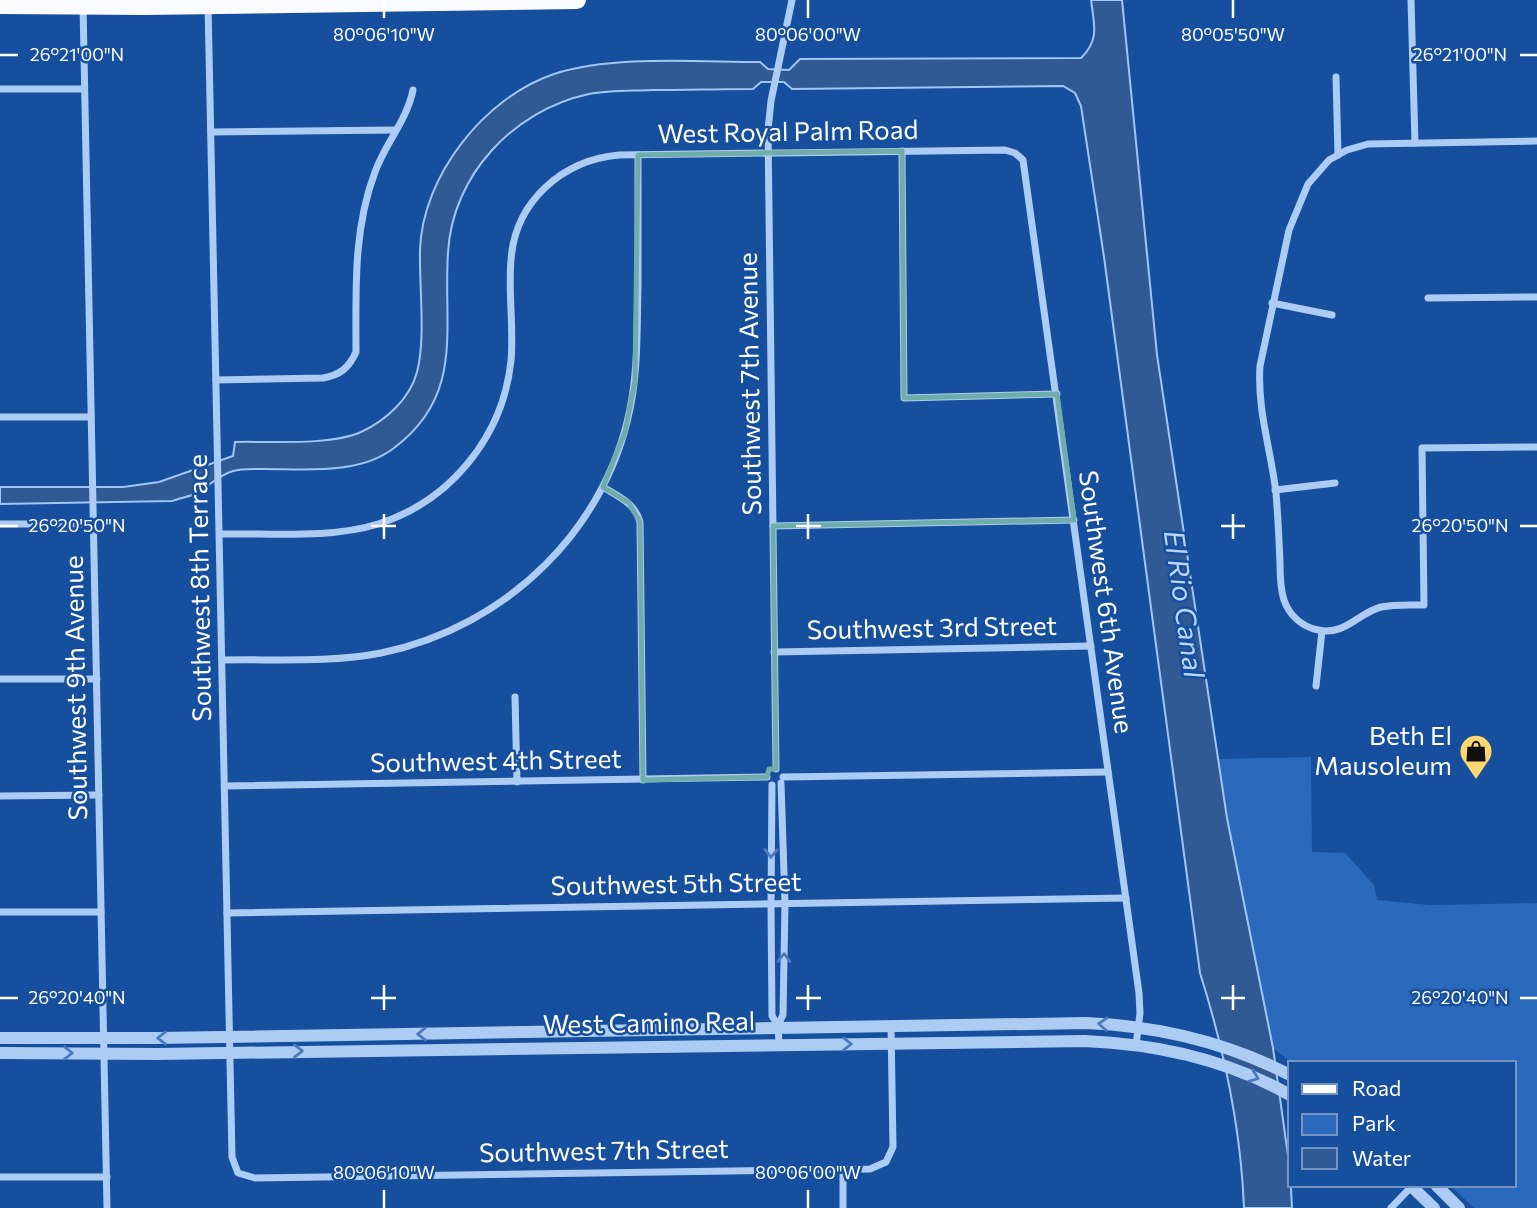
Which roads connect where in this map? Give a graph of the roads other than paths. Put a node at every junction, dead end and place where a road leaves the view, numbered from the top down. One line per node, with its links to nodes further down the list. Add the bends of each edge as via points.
1 (577, 0): 4 (main road)
2 (792, 0): 17 (street, Southwest 7th Avenue, via 771,101)
3 (1411, 0): 15 (street)
4 (462, 1): 6 (main road)
5 (83, 3): 6 (main road); 7 (main road); 10 (street, Southwest 9th Avenue)
6 (208, 3): 13 (street, Southwest 8th Terrace)
7 (0, 5)
8 (1336, 77): 19 (street)
9 (0, 89): 10 (street)
10 (84, 89): 28 (street, Southwest 9th Avenue)
11 (413, 90): 12 (street)
12 (395, 130): 13 (street); 25 (street, via 375,170 362,215 352,362 344,371 323,378)
13 (211, 132): 25 (street, Southwest 8th Terrace)
14 (1537, 141): 15 (street)
15 (1415, 143): 19 (street, via 1368,144)
16 (902, 151): 17 (street, West Royal Palm Road); 20 (street, West Royal Palm Road, via 1005,150 1015,153); 26 (street, via 904,398)
17 (768, 153): 18 (street, West Royal Palm Road); 36 (street, Southwest 7th Avenue)
18 (638, 155): 31 (street, via 635,381 625,432); 37 (street, West Royal Palm Road, via 589,160 570,169 552,180 526,211 511,260 510,361 502,402 484,441 458,475 416,507 377,524 336,532)
19 (1338, 155): 23 (street, via 1321,167 1303,194 1283,250)
20 (1024, 164): 26 (street, Southwest 6th Avenue)
21 (1537, 297): 22 (street)
22 (1428, 298)
23 (1272, 303): 24 (street); 32 (street, via 1259,385)
24 (1332, 315)
25 (216, 380): 37 (street, Southwest 8th Terrace)
26 (1057, 394): 33 (street, Southwest 6th Avenue)
27 (0, 417): 28 (street)
28 (91, 417): 35 (street, Southwest 9th Avenue)
29 (1537, 447): 38 (street, via 1422,448 1424,605 1381,607 1343,629)
30 (1335, 483): 32 (street)
31 (603, 487): 41 (street, via 574,532 540,571 492,609 456,629 408,646 358,656); 49 (street, via 629,503 640,522)
32 (1275, 490): 38 (street, via 1283,600 1294,617)
33 (1074, 520): 36 (street); 39 (street, Southwest 6th Avenue)
34 (0, 524): 35 (street)
35 (93, 524): 43 (street, Southwest 9th Avenue)
36 (773, 526): 40 (street, Southwest 7th Avenue)
37 (220, 534): 41 (street, Southwest 8th Terrace)
38 (1322, 631): 44 (street)
39 (1091, 646): 40 (street, Southwest 3rd Street); 47 (street, Southwest 6th Avenue)
40 (774, 652): 46 (street, Southwest 7th Avenue)
41 (222, 660): 52 (street, Southwest 8th Terrace)
42 (0, 679): 43 (street)
43 (97, 679): 53 (street, Southwest 9th Avenue)
44 (1316, 686)
45 (515, 697): 51 (street)
46 (776, 769): 48 (street); 50 (street, via 781,772)
47 (1108, 772): 50 (street); 55 (street, Southwest 6th Avenue)
48 (767, 777): 49 (street, Southwest 4th Street); 50 (street)
49 (643, 780): 51 (street, Southwest 4th Street)
50 (779, 781): 56 (street); 57 (street, one-way to 57)
51 (517, 782): 52 (street, Southwest 4th Street)
52 (225, 786): 60 (street, Southwest 8th Terrace)
53 (99, 795): 54 (street); 59 (street, Southwest 9th Avenue)
54 (0, 796)
55 (1126, 898): 56 (street, Southwest 5th Street); 63 (street, Southwest 6th Avenue, via 1140,1005)
56 (785, 904): 57 (street, Southwest 5th Street); 62 (street, one-way to 56, via 783,1015)
57 (771, 905): 60 (street, Southwest 5th Street); 62 (street, via 772,1016)
58 (0, 912): 59 (street)
59 (101, 912): 67 (street, Southwest 9th Avenue)
60 (227, 912): 65 (street, Southwest 8th Terrace)
61 (891, 1026): 62 (street, West Camino Real); 63 (street, West Camino Real, one-way to 61, via 1077,1023); 69 (street)
62 (778, 1027): 64 (street, West Camino Real); 68 (street)
63 (1138, 1027): 70 (street, Southwest 6th Avenue); 71 (street, West Camino Real)
64 (491, 1033): 65 (street, West Camino Real, one-way to 65); 72 (street)
65 (230, 1037): 67 (street, West Camino Real, one-way to 67); 73 (street, Southwest 8th Terrace)
66 (0, 1038): 67 (street, West Camino Real)
67 (104, 1038): 75 (street, Southwest 9th Avenue)
68 (779, 1044): 69 (street, West Camino Real, one-way to 69); 72 (street, West Camino Real)
69 (891, 1044): 70 (street, West Camino Real, via 1085,1041); 79 (street, Southwest 7th Street, via 893,1146 886,1162 870,1169)
70 (1136, 1045): 76 (street, West Camino Real)
71 (1218, 1045): 76 (street); 77 (street, West Camino Real)
72 (491, 1048): 73 (street, West Camino Real, one-way to 72)
73 (230, 1052): 75 (street, West Camino Real); 80 (street, Southwest 8th Terrace, via 232,1157)
74 (0, 1053): 75 (street, West Camino Real, one-way to 75)
75 (104, 1053): 82 (street, Southwest 9th Avenue)
76 (1198, 1057): 78 (street, West Camino Real, one-way to 78)
77 (1287, 1073)
78 (1288, 1094)
79 (843, 1169): 80 (street, Southwest 7th Street, via 255,1178); 87 (street)
80 (238, 1173)
81 (0, 1177): 82 (street)
82 (107, 1177): 86 (street, Southwest 9th Avenue)
83 (1411, 1187): 88 (street)
84 (1413, 1187): 89 (street)
85 (1438, 1187): 90 (street)
86 (107, 1208)
87 (844, 1208)
88 (1391, 1208)
89 (1434, 1208)
90 (1459, 1208)

